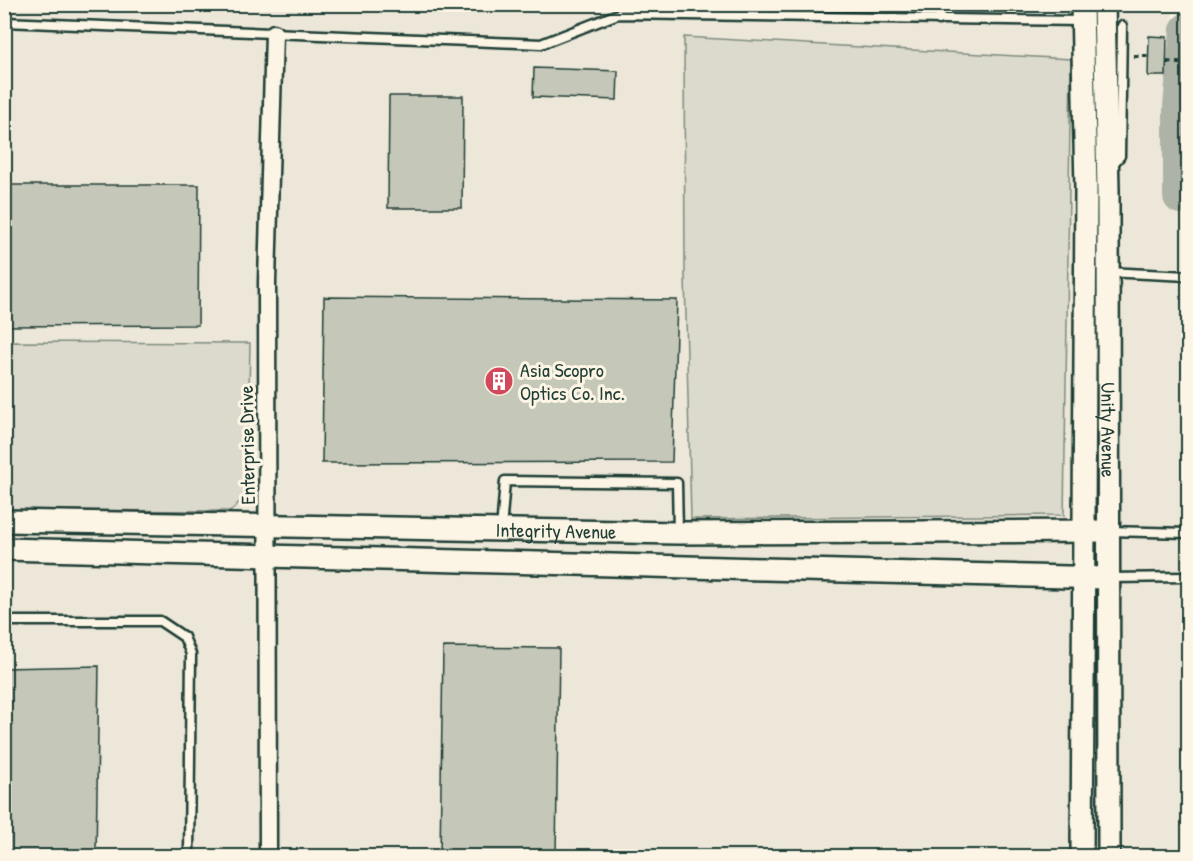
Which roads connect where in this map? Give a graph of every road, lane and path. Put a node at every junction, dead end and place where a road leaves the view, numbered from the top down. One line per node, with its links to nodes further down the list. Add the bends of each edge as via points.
1 (940, 4): 4 (lane)
2 (1104, 4): 10 (street, Unity Avenue)
3 (1082, 13): 4 (lane); 16 (street, Unity Avenue, via 1086,188)
4 (939, 20): 7 (lane, via 618,14 541,44)
5 (4, 22): 7 (lane)
6 (1122, 26): 10 (lane, via 1120,156)
7 (274, 33): 14 (street, Enterprise Drive, via 267,282)
8 (1167, 62): 9 (path)
9 (1188, 64)
10 (1107, 169): 11 (street, Unity Avenue)
11 (1107, 272): 12 (lane); 17 (street, Unity Avenue)
12 (1188, 276)
13 (4, 520): 14 (street, Integrity Avenue)
14 (269, 527): 15 (street, Integrity Avenue); 21 (street, Enterprise Drive)
15 (501, 530): 18 (street, Integrity Avenue); 18 (lane, via 505,482 677,483)
16 (1082, 531): 17 (street, Integrity Avenue); 18 (street, Integrity Avenue); 23 (street, Unity Avenue)
17 (1108, 531): 19 (lane); 24 (street, Unity Avenue)
18 (678, 533)
19 (1188, 533)
20 (4, 549): 21 (street, Integrity Avenue)
21 (268, 554): 23 (street, Integrity Avenue); 27 (street, Enterprise Drive)
22 (1188, 577): 24 (lane)
23 (1082, 578): 24 (street, Integrity Avenue); 28 (street, Unity Avenue)
24 (1107, 578): 29 (street, Unity Avenue)
25 (4, 621): 26 (lane, via 160,621 184,637 190,654)
26 (189, 856)
27 (268, 856)
28 (1082, 856)
29 (1109, 856)

